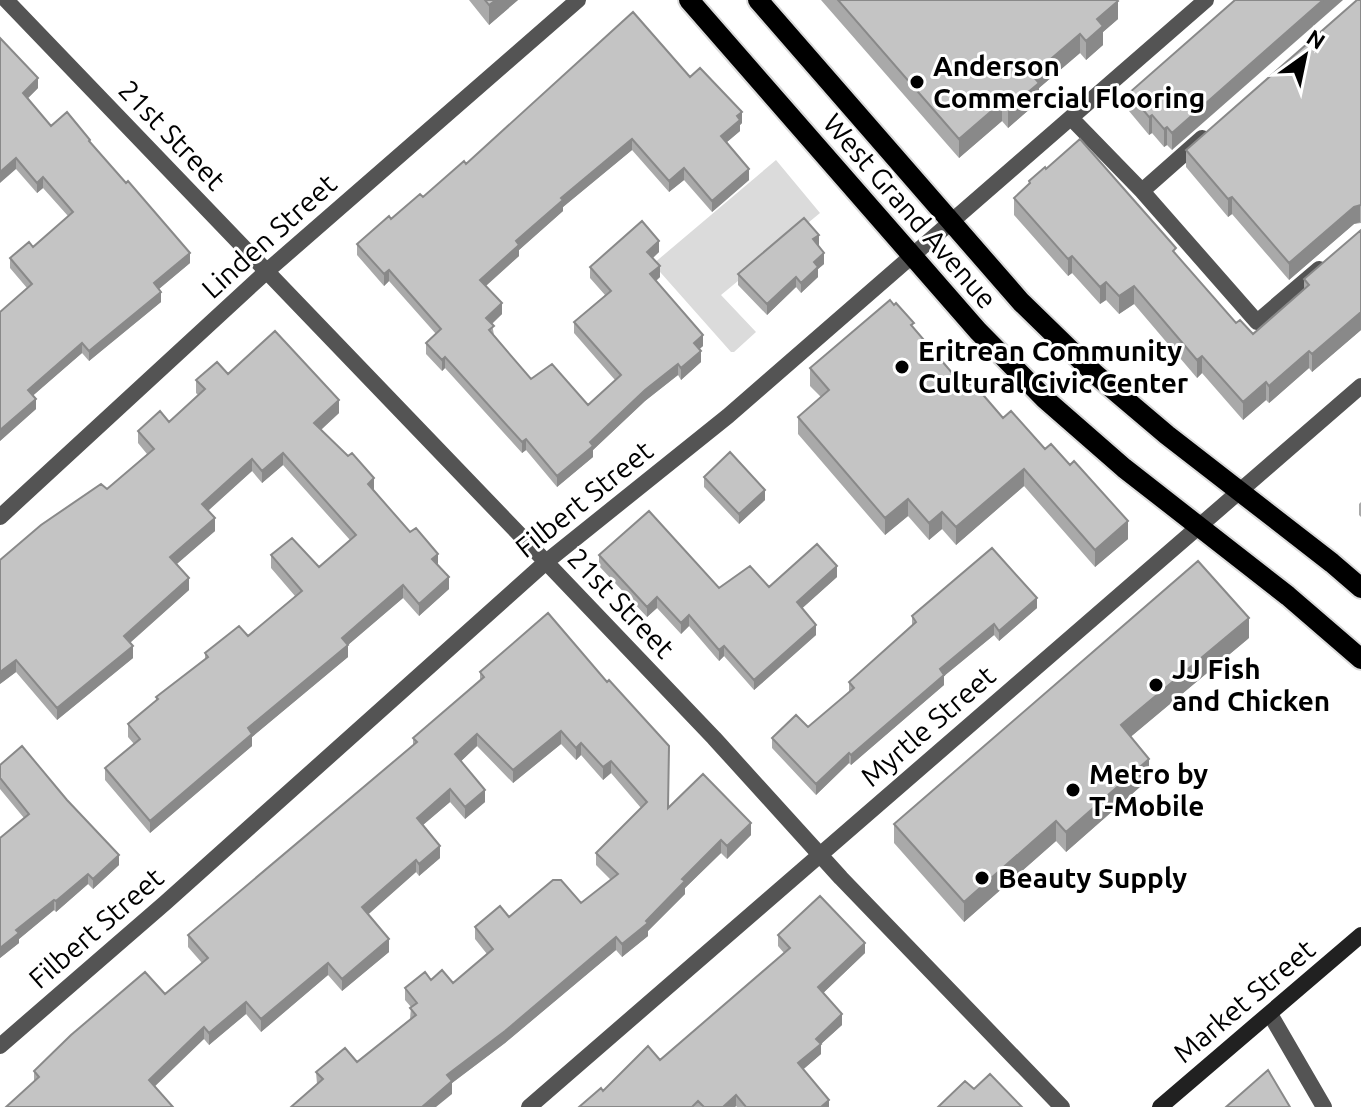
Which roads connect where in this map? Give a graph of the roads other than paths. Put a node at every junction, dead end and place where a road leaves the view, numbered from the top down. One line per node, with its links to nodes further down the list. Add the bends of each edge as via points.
1 (6, 0): 12 (street, 21st Street)
2 (578, 0): 12 (street, Linden Street)
3 (689, 0): 10 (main road, West Grand Avenue)
4 (758, 0): 9 (main road, West Grand Avenue)
5 (1206, 0): 6 (street, Filbert Street)
6 (1071, 118): 8 (street); 9 (street, Filbert Street)
7 (1212, 130): 8 (street)
8 (1142, 191): 11 (street, via 1257,322)
9 (951, 223): 10 (street, Filbert Street); 14 (main road, West Grand Avenue, via 1095,374)
10 (912, 257): 16 (main road, West Grand Avenue, via 1045,399); 17 (street, Filbert Street, via 728,416)
11 (1326, 263)
12 (267, 271): 15 (street, Linden Street); 17 (street, 21st Street)
13 (1361, 386): 14 (street, Myrtle Street)
14 (1239, 491): 16 (street, Myrtle Street); 18 (main road, West Grand Avenue)
15 (0, 517)
16 (1198, 525): 19 (main road, West Grand Avenue); 20 (street, Myrtle Street)
17 (546, 562): 20 (street, 21st Street); 23 (street, Filbert Street)
18 (1361, 588)
19 (1361, 659)
20 (820, 854): 24 (street, Myrtle Street); 25 (street, 21st Street)
21 (1361, 935): 22 (main road, Market Street)
22 (1270, 1014): 26 (main road, Market Street); 27 (street)
23 (0, 1046)
24 (529, 1107)
25 (1062, 1107)
26 (1160, 1107)
27 (1324, 1107)

